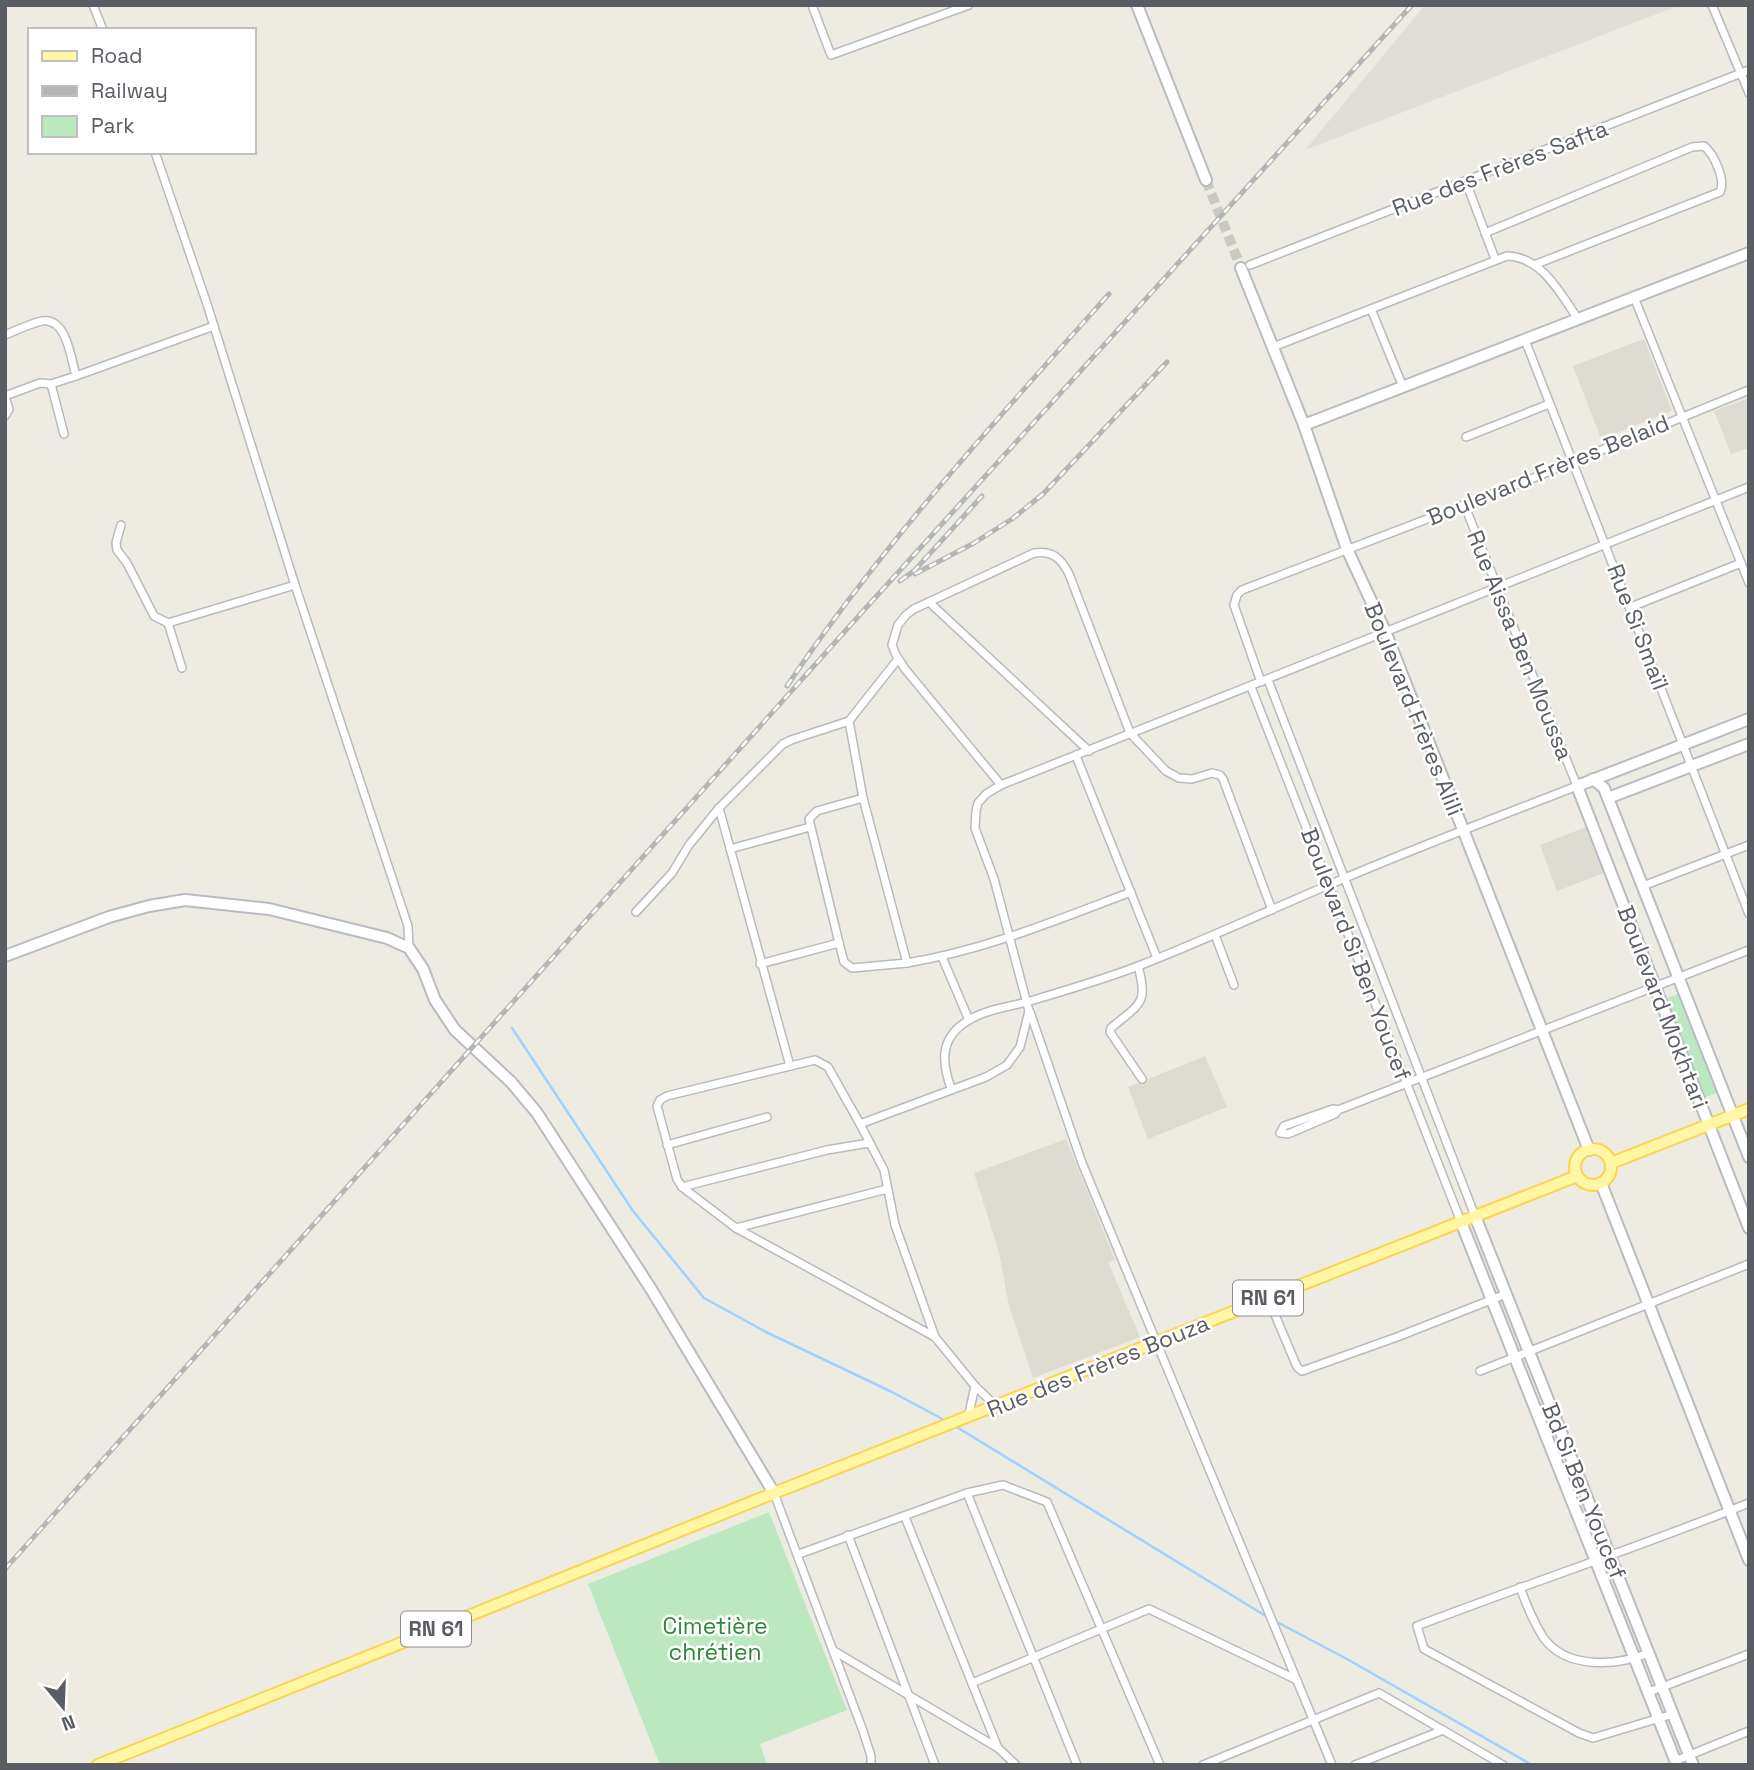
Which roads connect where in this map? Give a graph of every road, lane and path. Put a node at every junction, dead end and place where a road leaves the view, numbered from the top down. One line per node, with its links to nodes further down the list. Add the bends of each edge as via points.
1 (93, 5): 6 (street)
2 (811, 5): 3 (street, via 831,55)
3 (969, 5)
4 (1137, 5): 10 (main road)
5 (1712, 5): 7 (street)
6 (102, 28)
7 (1745, 72): 8 (street); 11 (street, Rue des Frères Safta)
8 (1749, 93)
9 (156, 154): 20 (street)
10 (1206, 180)
11 (1466, 182): 12 (street); 16 (street, Rue des Frères Safta)
12 (1485, 233): 14 (street); 15 (street, via 1692,147 1704,146 1711,152 1722,184 1720,192)
13 (1748, 255): 17 (main road)
14 (1495, 259): 15 (street, via 1512,256); 18 (street)
15 (1534, 265): 19 (street)
16 (1246, 266): 23 (main road, Boulevard Frères Alili)
17 (1634, 297): 19 (main road); 31 (street)
18 (1371, 309): 23 (street); 26 (street)
19 (1577, 319): 22 (main road)
20 (214, 326): 24 (street); 44 (street)
21 (5, 335): 24 (street, via 41,321 58,325)
22 (1525, 340): 26 (main road); 29 (street, Rue Si Smaïl)
23 (1273, 347): 32 (main road, Boulevard Frères Alili)
24 (76, 376): 25 (street)
25 (51, 384): 28 (street, via 40,383); 33 (street)
26 (1404, 387): 32 (main road)
27 (1749, 390): 31 (street, Boulevard Frères Belaid)
28 (5, 396): 30 (street, via 9,409)
29 (1549, 404): 34 (street); 35 (street, Rue Si Smaïl)
30 (5, 416)
31 (1681, 416): 35 (street, Boulevard Frères Belaid); 37 (street)
32 (1304, 425): 41 (main road, Boulevard Frères Alili)
33 (64, 434)
34 (1466, 437)
35 (1574, 461): 38 (street, Boulevard Frères Belaid); 40 (street, Rue Si Smaïl)
36 (1749, 487): 37 (street)
37 (1715, 500): 40 (street); 42 (street)
38 (1464, 504): 41 (street, Boulevard Frères Belaid); 45 (street, Rue Aissa Ben Moussa)
39 (121, 525): 48 (street, via 117,550 154,616)
40 (1606, 545): 45 (street); 47 (street, Rue Si Smaïl)
41 (1347, 549): 49 (main road, Boulevard Frères Alili); 52 (street, Boulevard Frères Belaid, via 1237,595 1235,610)
42 (1741, 563): 43 (street); 47 (street)
43 (1749, 583)
44 (295, 585): 48 (street); 83 (street, via 408,926)
45 (1497, 587): 49 (street); 63 (street, Rue Aissa Ben Moussa)
46 (929, 602): 50 (street, via 898,625 892,645); 56 (street, via 1034,553 1054,555 1069,573); 59 (street)
47 (1631, 607): 58 (street, Rue Si Smaïl)
48 (168, 623): 51 (street)
49 (1385, 631): 52 (street); 69 (main road, Boulevard Frères Alili)
50 (898, 659): 55 (street); 64 (street)
51 (182, 668)
52 (1265, 681): 53 (street); 73 (street, Boulevard Si Ben Youcef)
53 (1251, 687): 56 (street); 74 (street, Boulevard Si Ben Youcef)
54 (1749, 719): 58 (main road)
55 (849, 721): 65 (street); 67 (street, via 783,744)
56 (1130, 733): 59 (street); 77 (street, via 1166,771 1179,778 1220,775)
57 (1749, 744): 61 (main road)
58 (1683, 745): 61 (street, Rue Si Smaïl); 62 (main road)
59 (1089, 751): 60 (street)
60 (1076, 756): 64 (street); 76 (street)
61 (1691, 766): 66 (main road); 72 (street, Rue Si Smaïl)
62 (1593, 779): 63 (main road); 66 (main road, Boulevard Mokhtari)
63 (1577, 786): 69 (street); 93 (main road, Boulevard Mokhtari)
64 (997, 787): 81 (street, via 978,803 975,828)
65 (863, 798): 68 (street, via 817,811 810,816); 88 (street)
66 (1608, 798): 75 (main road, Boulevard Mokhtari)
67 (719, 808): 71 (street); 78 (street, via 672,873)
68 (810, 827): 71 (street); 82 (street)
69 (1464, 831): 73 (street); 97 (main road, Boulevard Frères Alili)
70 (1749, 845): 72 (street)
71 (730, 849): 89 (street)
72 (1726, 855): 75 (street); 79 (street, Rue Si Smaïl)
73 (1344, 878): 74 (street); 100 (street, Boulevard Si Ben Youcef)
74 (1328, 885): 77 (street); 101 (street, Boulevard Si Ben Youcef)
75 (1643, 886): 91 (main road, Boulevard Mokhtari)
76 (1130, 892): 81 (street); 87 (street)
77 (1272, 910): 80 (street)
78 (636, 912)
79 (1749, 914)
80 (1215, 935): 87 (street); 92 (street)
81 (1009, 939): 86 (street); 94 (street)
82 (839, 943): 88 (street, via 844,962 852,968); 89 (street)
83 (409, 948): 85 (main road, via 387,938 269,909 185,900 109,917); 137 (main road, via 455,1030 537,1113 651,1289)
84 (1749, 950): 91 (street)
85 (5, 956)
86 (942, 957): 88 (street); 96 (street)
87 (1157, 958): 90 (street)
88 (907, 963)
89 (760, 964): 98 (street)
90 (1138, 966): 94 (street); 99 (street, via 1144,990 1140,1004 1110,1032)
91 (1678, 977): 93 (street); 105 (main road, Boulevard Mokhtari)
92 (1234, 985)
93 (1655, 986): 97 (street); 108 (main road, Boulevard Mokhtari)
94 (1027, 1002): 95 (street); 96 (street)
95 (1030, 1011): 102 (street, via 1020,1047 1007,1065); 128 (street, via 1082,1163)
96 (969, 1020): 102 (street, via 958,1028 943,1055)
97 (1542, 1031): 100 (street); 111 (main road, Boulevard Frères Alili)
98 (790, 1066): 107 (street, via 814,1060 824,1063); 110 (street, via 663,1097 657,1110)
99 (1142, 1079)
100 (1422, 1079): 101 (street); 118 (street, Boulevard Si Ben Youcef)
101 (1407, 1084): 104 (street); 119 (street, Boulevard Si Ben Youcef)
102 (951, 1088): 107 (street)
103 (1749, 1109): 105 (main road)
104 (1338, 1110): 104 (street, via 1284,1126 1280,1133 1288,1134)
105 (1732, 1115): 108 (main road); 112 (main road, Boulevard Mokhtari)
106 (767, 1118): 110 (street)
107 (860, 1124): 109 (street)
108 (1709, 1125): 113 (main road); 121 (main road, Boulevard Mokhtari)
109 (869, 1143): 116 (street); 117 (street, via 881,1162)
110 (667, 1145): 116 (street)
111 (1589, 1150): 113 (main road, via 1600,1151); 114 (main road, via 1578,1157)
112 (1749, 1157)
113 (1611, 1163): 115 (main road, via 1610,1174)
114 (1577, 1176): 115 (main road, via 1590,1185); 118 (main road, Rue des Frères Bouza / RN 61)
115 (1601, 1183): 126 (main road)
116 (682, 1186): 120 (street)
117 (887, 1189): 120 (street); 127 (street, via 906,1261)
118 (1475, 1216): 119 (main road, Rue des Frères Bouza / RN 61); 123 (main road, Bd Si Ben Youcef)
119 (1461, 1222): 124 (main road, Rue des Frères Bouza / RN 61); 125 (main road, Bd Si Ben Youcef)
120 (736, 1228): 127 (street)
121 (1749, 1228)
122 (1749, 1264): 126 (street)
123 (1506, 1294): 125 (street); 129 (main road, Bd Si Ben Youcef)
124 (1268, 1298): 125 (street, via 1302,1370); 128 (main road, Rue des Frères Bouza / RN 61)
125 (1492, 1299): 130 (main road, Bd Si Ben Youcef)
126 (1648, 1305): 129 (street); 140 (main road)
127 (935, 1337): 132 (street)
128 (1156, 1342): 133 (main road, Rue des Frères Bouza / RN 61); 154 (street)
129 (1528, 1352): 130 (street); 135 (main road, Bd Si Ben Youcef)
130 (1516, 1357): 131 (street); 136 (main road, Bd Si Ben Youcef)
131 (1480, 1371)
132 (975, 1386): 133 (street); 134 (street)
133 (996, 1407): 134 (main road, Rue des Frères Bouza / RN 61)
134 (964, 1419): 137 (main road, Rue des Frères Bouza / RN 61)
135 (1581, 1485): 136 (main road); 144 (main road, Bd Si Ben Youcef)
136 (1568, 1489): 146 (main road, Bd Si Ben Youcef)
137 (774, 1493): 143 (street); 167 (main road, RN 61)
138 (967, 1493): 141 (street); 148 (street, via 1003,1485 1048,1502); 152 (street)
139 (1749, 1503): 140 (street)
140 (1729, 1510): 144 (street); 145 (main road)
141 (905, 1517): 142 (street); 155 (street)
142 (848, 1535): 143 (street); 158 (street)
143 (799, 1554): 149 (street)
144 (1610, 1556): 146 (street); 150 (main road, Bd Si Ben Youcef)
145 (1749, 1560)
146 (1596, 1561): 147 (street); 153 (main road, Bd Si Ben Youcef)
147 (1520, 1587): 153 (street, via 1544,1639 1559,1653 1606,1664); 160 (street, via 1417,1626 1423,1648 1593,1738)
148 (1101, 1628): 152 (street); 154 (street, via 1149,1609); 172 (street)
149 (834, 1651): 158 (street); 168 (street)
150 (1649, 1653): 153 (street); 156 (main road, Bd Si Ben Youcef)
151 (1749, 1654): 156 (street)
152 (1034, 1657): 155 (street); 171 (street)
153 (1635, 1659): 157 (main road, Bd Si Ben Youcef)
154 (1297, 1680): 161 (street)
155 (972, 1683): 164 (street)
156 (1662, 1687): 157 (street); 159 (main road, Bd Si Ben Youcef)
157 (1649, 1692): 160 (main road, Bd Si Ben Youcef)
158 (907, 1694): 164 (street); 169 (street)
159 (1673, 1714): 160 (street); 165 (main road, Bd Si Ben Youcef)
160 (1658, 1717): 166 (main road, Bd Si Ben Youcef)
161 (1314, 1720): 162 (street, via 1380,1693); 173 (street); 174 (street)
162 (1443, 1730): 175 (street); 176 (street)
163 (1749, 1731): 165 (street)
164 (998, 1748): 170 (street)
165 (1692, 1760): 166 (street)
166 (1676, 1763)
167 (97, 1765)
168 (873, 1765)
169 (935, 1765)
170 (1016, 1765)
171 (1077, 1765)
172 (1160, 1765)
173 (1203, 1765)
174 (1332, 1765)
175 (1355, 1765)
176 (1503, 1765)

